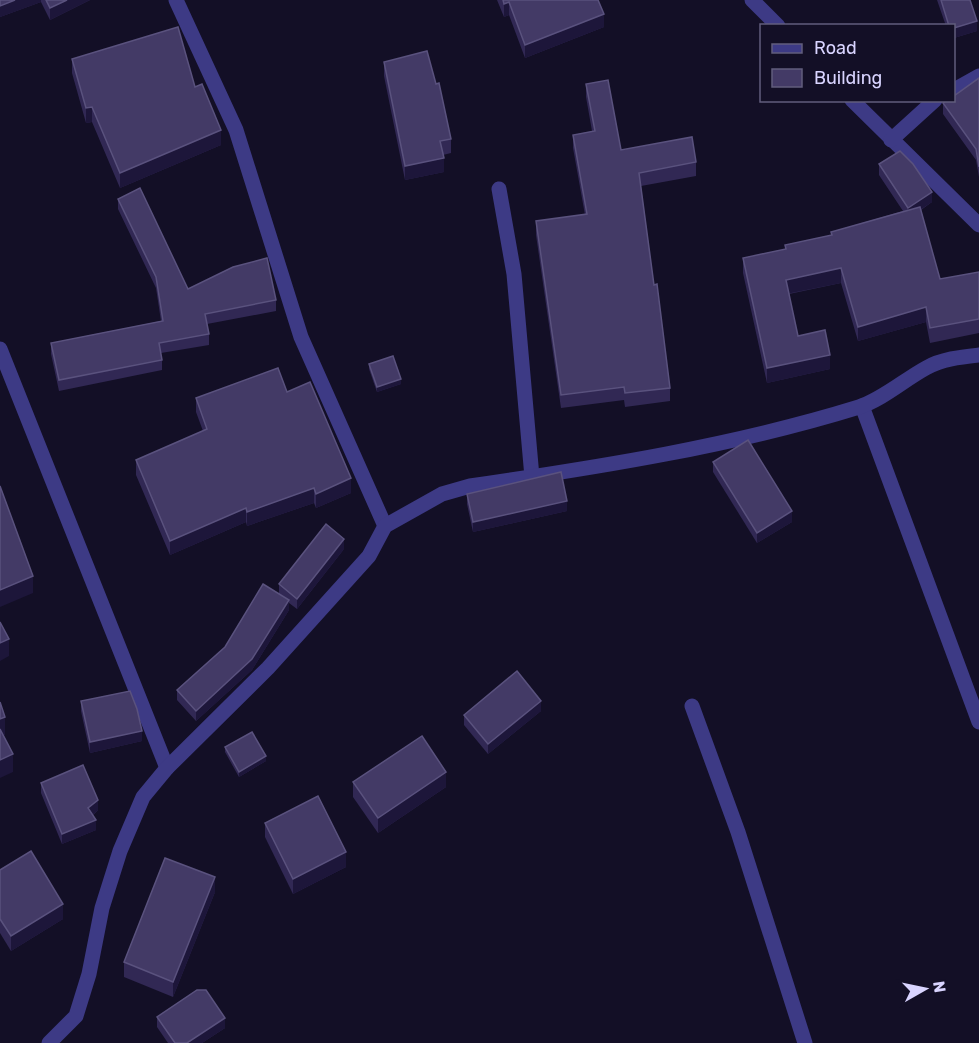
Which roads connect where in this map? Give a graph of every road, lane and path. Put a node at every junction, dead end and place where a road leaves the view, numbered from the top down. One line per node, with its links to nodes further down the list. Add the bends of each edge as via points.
1 (176, 0): 15 (street, via 236,130 301,337)
2 (752, 0): 3 (street)
3 (776, 24)
4 (979, 76): 5 (street)
5 (955, 89)
6 (854, 102): 8 (street)
7 (933, 102): 8 (street)
8 (891, 140): 10 (street)
9 (499, 189): 14 (street, via 514,274)
10 (979, 225)
11 (0, 349): 18 (street)
12 (979, 354): 13 (street, via 928,366)
13 (862, 406): 14 (street, via 652,457); 17 (street)
14 (532, 477): 15 (street, via 442,494)
15 (385, 526): 18 (street, via 362,565 268,668)
16 (692, 706): 20 (street, via 738,832)
17 (979, 722)
18 (167, 768): 19 (street, via 143,797 120,851 76,1016)
19 (49, 1043)
20 (805, 1043)

